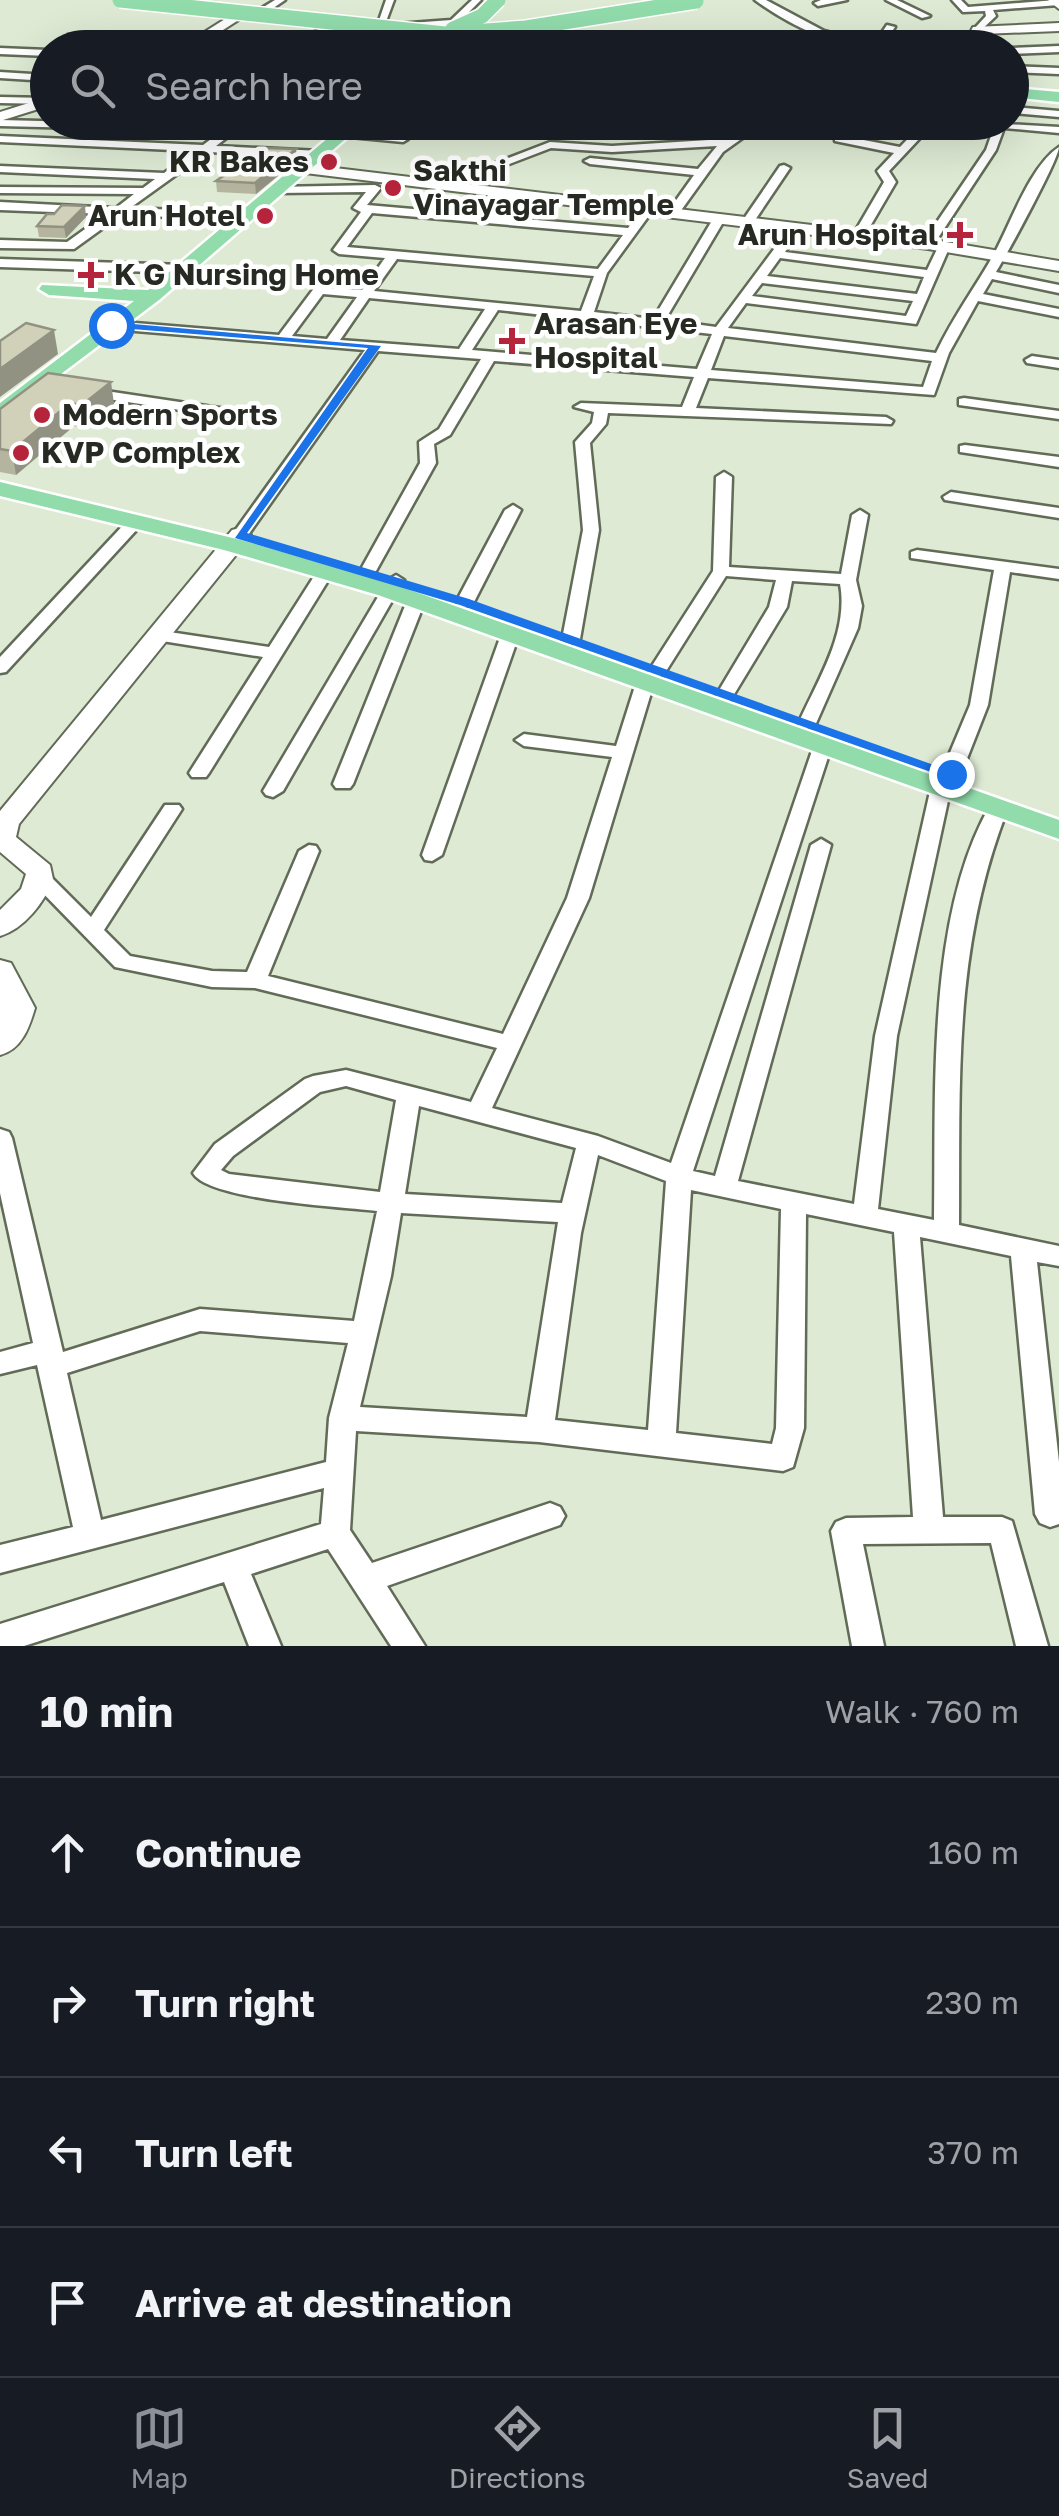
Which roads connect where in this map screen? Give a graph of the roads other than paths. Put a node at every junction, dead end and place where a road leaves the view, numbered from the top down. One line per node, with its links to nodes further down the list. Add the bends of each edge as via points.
1 (112, 0): 20 (main road)
2 (120, 0): 30 (main road, bridge)
3 (131, 0): 31 (main road, bridge)
4 (143, 0): 16 (main road)
5 (281, 0): 20 (street)
6 (390, 0): 23 (street)
7 (478, 0): 23 (street, via 453,23)
8 (502, 0): 21 (main road); 33 (main road, bridge)
9 (678, 0): 24 (main road)
10 (695, 0): 37 (main road, bridge); 38 (main road, bridge)
11 (708, 0): 36 (main road)
12 (759, 0): 39 (street)
13 (843, 0): 17 (street)
14 (890, 0): 22 (street)
15 (956, 0): 19 (street, via 966,10)
16 (206, 3): 20 (main road)
17 (818, 3)
18 (1056, 3): 19 (street)
19 (988, 8): 40 (street, via 991,16)
20 (248, 13): 23 (main road); 25 (main road); 27 (street)
21 (488, 16): 24 (main road); 34 (main road)
22 (925, 16)
23 (379, 24): 32 (main road)
24 (514, 24): 35 (main road)
25 (331, 25): 28 (street); 29 (main road)
26 (1059, 27): 40 (street)
27 (217, 30)
28 (323, 30)
29 (376, 30)
30 (406, 30)
31 (410, 30)
32 (422, 30)
33 (462, 30)
34 (465, 30)
35 (483, 30)
36 (493, 30)
37 (499, 30)
38 (501, 30)
39 (815, 30)
40 (978, 30)
41 (1059, 49): 43 (street)
42 (0, 50): 44 (street)
43 (1029, 51)
44 (30, 52)
45 (1029, 69): 46 (street)
46 (1059, 70)
47 (0, 75): 48 (street)
48 (30, 77)
49 (1029, 94): 50 (main road)
50 (1059, 97)
51 (0, 100): 52 (street)
52 (30, 101)
53 (30, 108): 56 (street)
54 (1029, 111): 55 (street)
55 (1059, 114)
56 (0, 120): 57 (street)
57 (30, 121)
58 (1029, 127): 59 (street)
59 (1059, 130)
60 (0, 138): 61 (street)
61 (30, 139)
62 (46, 140): 70 (street)
63 (216, 140): 70 (street)
64 (336, 140): 73 (main road)
65 (728, 140): 69 (street)
66 (845, 140): 71 (street)
67 (911, 140): 71 (street)
68 (995, 140): 97 (street)
69 (725, 142): 74 (street, via 612,149 550,145); 78 (street)
70 (206, 147): 73 (street); 79 (street)
71 (901, 150): 95 (street, via 883,170 890,182)
72 (1059, 150): 100 (street, via 1032,183)
73 (320, 154): 75 (main road)
74 (522, 154): 78 (street); 81 (street)
75 (302, 168): 80 (street); 84 (main road)
76 (784, 168): 92 (street)
77 (0, 169): 79 (street)
78 (698, 172): 89 (street)
79 (162, 176): 83 (street)
80 (380, 184): 81 (street); 84 (street); 86 (street, via 359,208)
81 (445, 186): 87 (street)
82 (0, 190): 83 (street)
83 (142, 190): 88 (street)
84 (276, 190): 90 (main road)
85 (0, 206): 88 (street)
86 (369, 209): 94 (street); 99 (street, via 339,250)
87 (647, 210): 89 (street); 94 (street)
88 (113, 212): 90 (street); 96 (street, via 70,246)
89 (673, 213): 91 (street)
90 (246, 217): 103 (main road)
91 (719, 219): 92 (street); 118 (street)
92 (747, 222): 93 (street)
93 (796, 228): 95 (street); 98 (street)
94 (630, 232): 104 (street)
95 (859, 235): 97 (street)
96 (0, 244)
97 (936, 245): 100 (street); 105 (street)
98 (776, 254): 105 (street); 107 (street)
99 (393, 255): 104 (street); 110 (street)
100 (1000, 255): 102 (street); 106 (street)
101 (0, 263): 103 (street)
102 (1059, 266)
103 (184, 269): 111 (main road)
104 (601, 273): 117 (street)
105 (930, 274): 113 (street)
106 (987, 274): 109 (street); 112 (street)
107 (756, 278): 113 (street); 114 (street)
108 (49, 289): 111 (main road)
109 (1059, 289)
110 (364, 294): 115 (street); 121 (street, via 320,290); 122 (street)
111 (152, 296): 119 (main road)
112 (972, 296): 116 (street); 125 (street)
113 (920, 298): 114 (street, via 911,320)
114 (742, 299): 120 (street)
115 (494, 306): 117 (street); 124 (street)
116 (1059, 313)
117 (586, 315): 118 (street)
118 (656, 322): 120 (street)
119 (118, 325): 121 (street); 130 (main road); 135 (main road)
120 (720, 330): 125 (street); 129 (street)
121 (285, 336): 122 (street)
122 (332, 341): 123 (street)
123 (376, 346): 124 (street); 150 (street)
124 (462, 355): 126 (street)
125 (937, 357): 129 (street, via 929,392)
126 (489, 358): 129 (street); 157 (street, via 445,432 426,442 428,463)
127 (1032, 360): 128 (street)
128 (1059, 364)
129 (701, 376): 134 (street)
130 (47, 387): 137 (street); 139 (main road)
131 (964, 402): 136 (street)
132 (581, 407): 133 (street)
133 (602, 408): 134 (street); 163 (street, via 599,424 582,442 592,530)
134 (686, 412): 138 (street)
135 (0, 413)
136 (1059, 414)
137 (253, 417)
138 (886, 420)
139 (0, 424)
140 (965, 449): 141 (street)
141 (1059, 462)
142 (724, 477): 153 (street)
143 (0, 479): 150 (main road)
144 (0, 489): 149 (main road)
145 (951, 497): 147 (street)
146 (513, 510): 160 (street)
147 (1059, 513)
148 (860, 515): 158 (street)
149 (134, 522): 150 (main road); 165 (street)
150 (236, 540): 154 (main road); 157 (main road); 161 (street)
151 (916, 555): 152 (street)
152 (1004, 566): 155 (street); 172 (street, via 979,705)
153 (721, 571): 156 (street); 166 (street)
154 (326, 572): 157 (main road); 164 (street)
155 (1059, 574)
156 (785, 576): 158 (street); 167 (street, via 778,607)
157 (383, 580): 159 (main road); 160 (main road); 174 (street)
158 (848, 580): 168 (street, via 853,606)
159 (416, 601): 162 (main road); 173 (street)
160 (464, 602): 163 (main road)
161 (156, 635): 164 (street); 179 (street)
162 (510, 635): 166 (main road); 182 (street)
163 (571, 639): 166 (main road)
164 (271, 653): 171 (street)
165 (0, 668)
166 (651, 677): 167 (main road); 168 (main road); 170 (street)
167 (724, 697): 168 (main road)
168 (815, 735): 172 (main road); 194 (street)
169 (524, 740): 170 (street)
170 (623, 753): 188 (street, via 578,898)
171 (198, 772)
172 (946, 781): 175 (main road); 177 (main road); 199 (street, via 886,1036)
173 (343, 784)
174 (273, 791)
175 (998, 808): 178 (main road); 201 (street, via 976,852 956,960)
176 (172, 809): 185 (street)
177 (1059, 814)
178 (1059, 830)
179 (0, 831): 183 (street, via 40,870)
180 (822, 845): 195 (street)
181 (309, 850): 187 (street)
182 (432, 855)
183 (40, 879): 184 (street); 185 (street)
184 (0, 926)
185 (94, 929): 187 (street, via 124,962)
186 (0, 970): 189 (street, via 20,1008)
187 (255, 980): 188 (street)
188 (508, 1043): 191 (street)
189 (0, 1044)
190 (409, 1095): 191 (street); 197 (street); 197 (street, via 346,1078 313,1086 224,1150 205,1173 225,1183)
191 (477, 1115): 193 (street)
192 (0, 1138): 205 (street)
193 (589, 1142): 194 (street); 198 (street)
194 (678, 1176): 195 (street); 209 (street)
195 (724, 1187): 196 (street)
196 (794, 1201): 199 (street); 209 (street, via 787,1453 775,1459)
197 (393, 1204): 198 (street); 204 (street)
198 (572, 1213): 208 (street)
199 (864, 1216): 200 (street)
200 (906, 1224): 201 (street); 213 (street)
201 (946, 1232): 202 (street)
202 (1023, 1248): 203 (street); 211 (street)
203 (1059, 1256)
204 (364, 1333): 205 (street, via 200,1320); 207 (street)
205 (52, 1358): 206 (street); 215 (street)
206 (0, 1363)
207 (343, 1418): 208 (street); 210 (street)
208 (539, 1430): 209 (street)
209 (661, 1444)
210 (337, 1472): 214 (street); 215 (street)
211 (1050, 1514)
212 (550, 1516): 218 (street)
213 (929, 1530): 222 (street, via 846,1531); 223 (street, via 1002,1530)
214 (334, 1532): 217 (street); 218 (street)
215 (90, 1538): 216 (street)
216 (0, 1560)
217 (232, 1565): 219 (street); 220 (street)
218 (365, 1579): 221 (street)
219 (0, 1639)
220 (265, 1646)
221 (410, 1646)
222 (868, 1646)
223 (1032, 1646)

